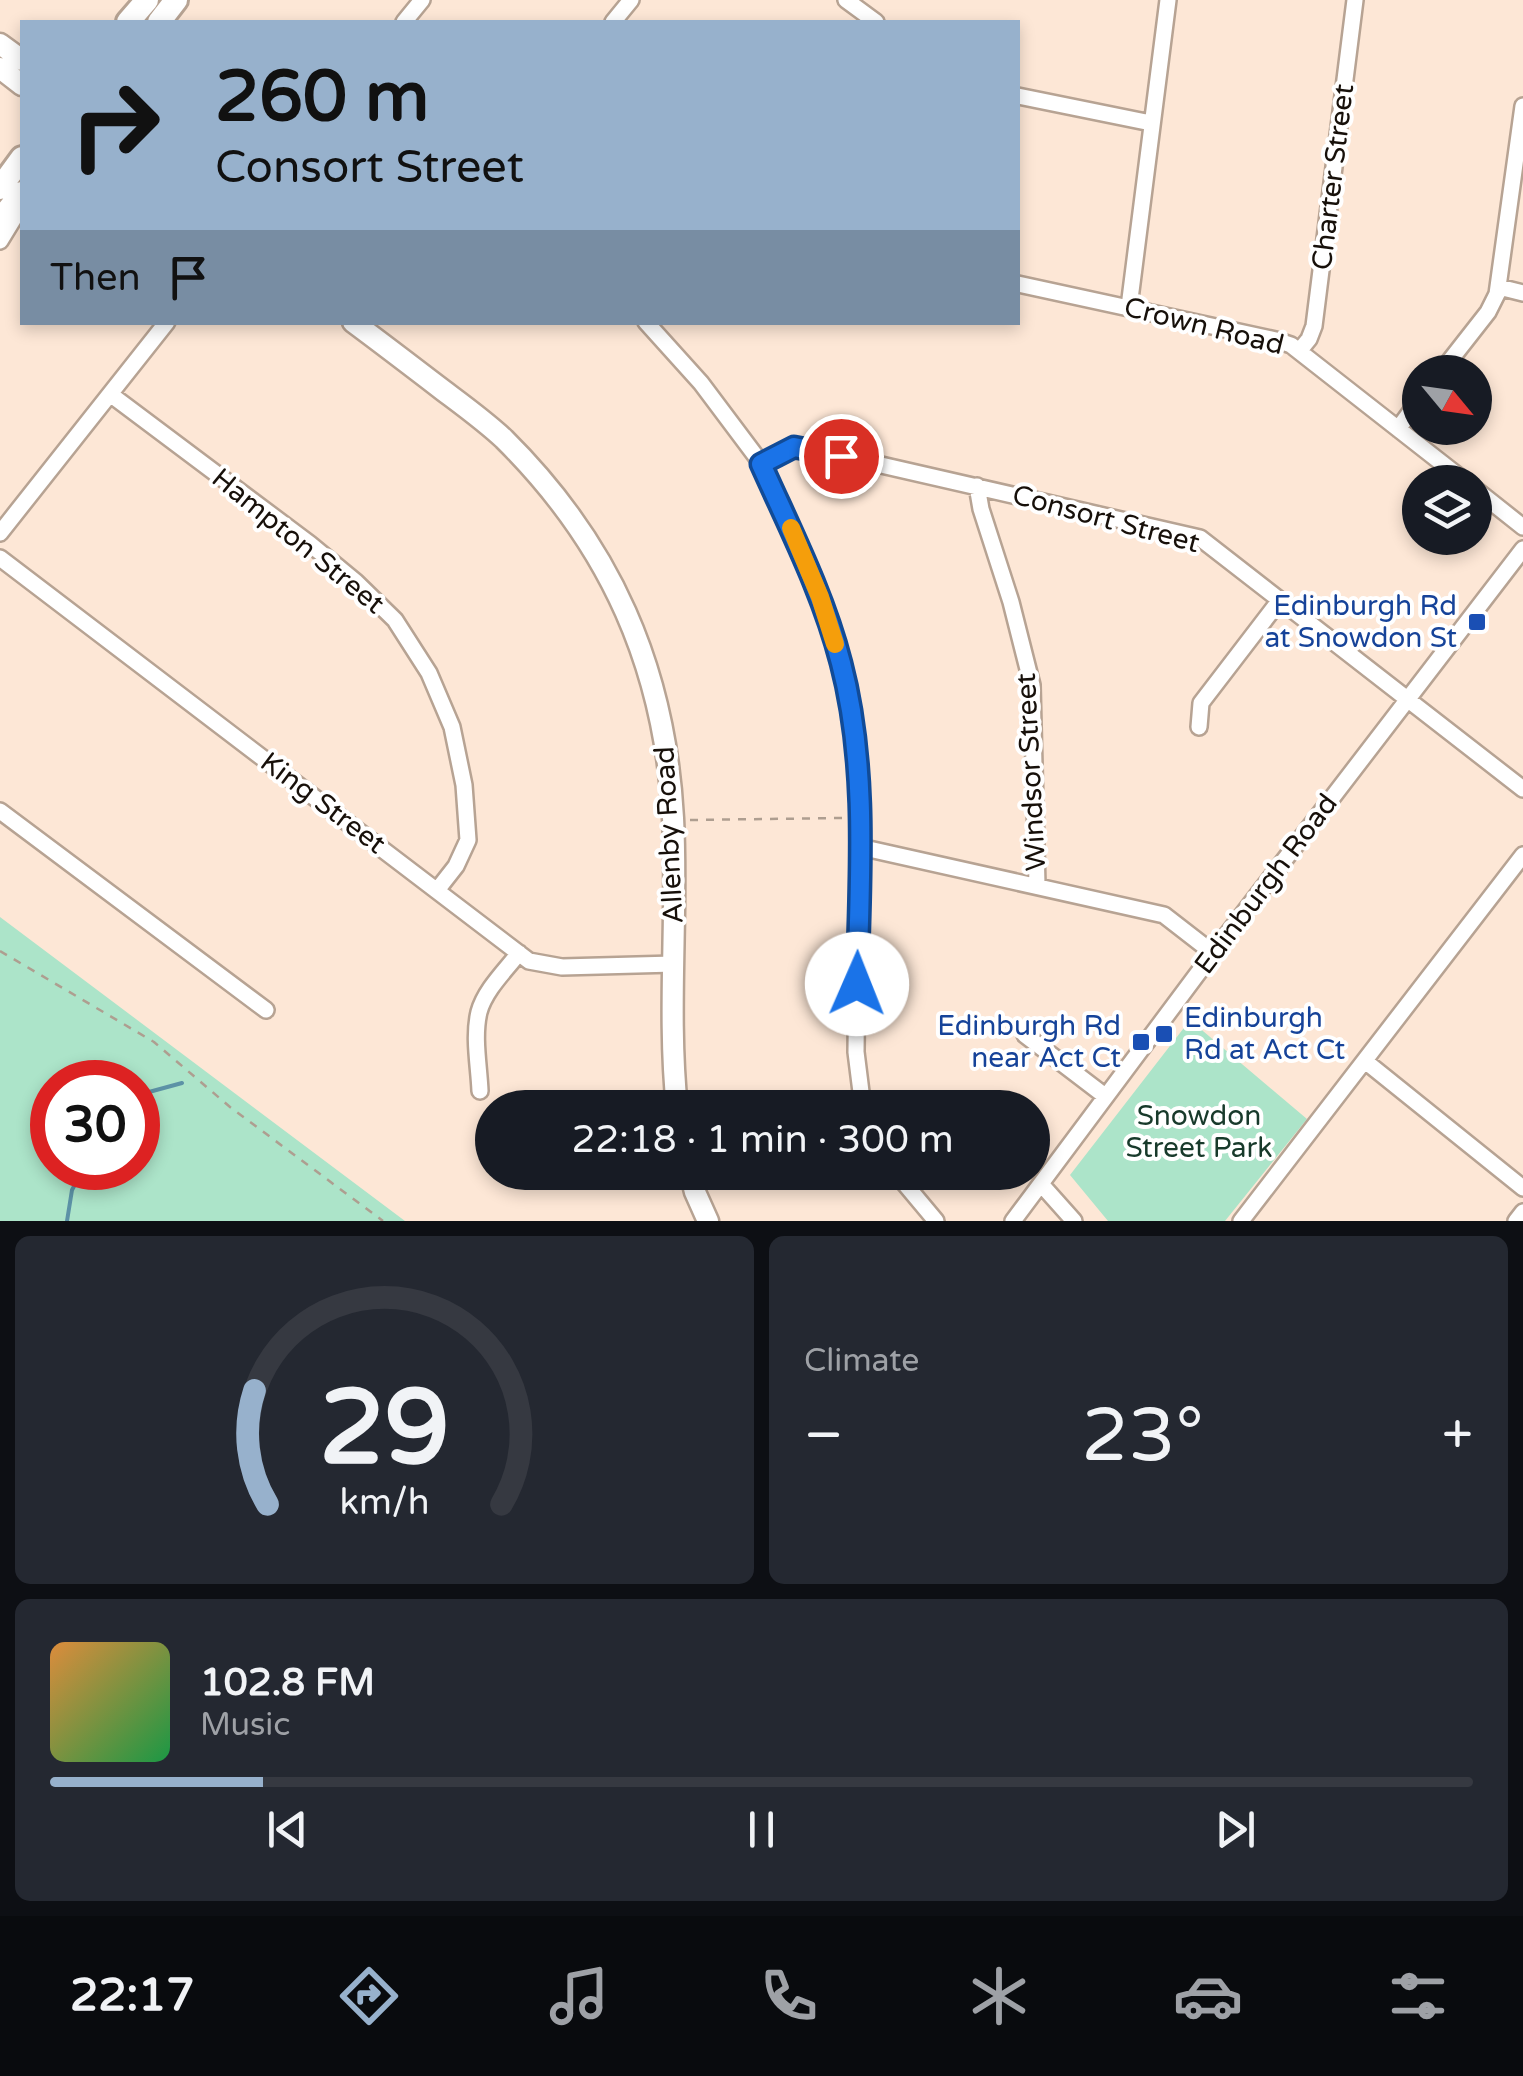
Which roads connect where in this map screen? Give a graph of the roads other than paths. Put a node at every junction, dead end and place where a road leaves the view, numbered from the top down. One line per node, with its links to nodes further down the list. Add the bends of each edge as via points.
1 (147, 0): 8 (highway)
2 (176, 0): 9 (highway)
3 (422, 0): 10 (street)
4 (631, 0): 11 (street)
5 (846, 0): 12 (street)
6 (1168, 0): 17 (street)
7 (1355, 0): 31 (street, Charter Street, via 1314,326)
8 (130, 20)
9 (160, 20)
10 (406, 20)
11 (615, 20)
12 (873, 20)
13 (0, 68): 14 (main road)
14 (20, 83)
15 (1020, 96): 17 (street)
16 (1523, 106): 25 (street)
17 (1151, 123): 27 (street)
18 (20, 161): 19 (highway)
19 (0, 188)
20 (20, 196): 22 (highway)
21 (20, 208): 23 (street)
22 (0, 220)
23 (0, 241)
24 (1020, 284): 27 (street, Crown Road)
25 (1499, 287): 26 (street); 32 (street)
26 (1523, 293)
27 (1130, 307): 31 (street, Crown Road)
28 (165, 325): 33 (street)
29 (649, 325): 36 (street)
30 (364, 326): 55 (main road, Allenby Road, via 501,437 543,480 614,585 654,689 668,749)
31 (1300, 350): 35 (street, Crown Road)
32 (1454, 355)
33 (110, 394): 41 (street); 52 (street, Hampton Street, via 310,544 395,620 452,727 464,785 468,840)
34 (1402, 423): 35 (street)
35 (1398, 428): 37 (street, Crown Road)
36 (761, 464): 38 (street, Consort Street, via 794,447 807,448); 49 (street, via 842,664 859,778)
37 (1445, 465)
38 (977, 486): 44 (street, Consort Street, via 1200,538); 51 (street, Windsor Street, via 1032,685)
39 (1492, 502): 40 (street)
40 (1523, 527)
41 (0, 533)
42 (1523, 549): 45 (street, Edinburgh Road)
43 (0, 558): 52 (street, King Street)
44 (1280, 600): 45 (street, Consort Street); 46 (street, via 1201,703)
45 (1408, 698): 47 (street, Consort Street); 54 (street, Edinburgh Road)
46 (1199, 727)
47 (1523, 789)
48 (0, 811): 56 (street)
49 (860, 847): 51 (street); 61 (street)
50 (1523, 854): 58 (street)
51 (1036, 885): 54 (street, via 1164,915)
52 (438, 889): 53 (street, King Street)
53 (519, 953): 55 (street, King Street, via 562,967); 59 (street, via 480,1010)
54 (1213, 953): 62 (street, Edinburgh Road)
55 (674, 964): 60 (main road, Allenby Road)
56 (266, 1010)
57 (1025, 1034): 62 (street)
58 (1365, 1060): 64 (street); 74 (street)
59 (480, 1090)
60 (677, 1090)
61 (861, 1090)
62 (1106, 1096): 63 (street, Edinburgh Road)
63 (1050, 1172)
64 (1523, 1188)
65 (694, 1190): 70 (main road)
66 (909, 1190): 71 (street)
67 (1036, 1190): 72 (street, Edinburgh Road)
68 (1046, 1190): 73 (street)
69 (1523, 1212): 75 (street)
70 (708, 1221)
71 (936, 1221)
72 (1013, 1221)
73 (1074, 1221)
74 (1241, 1221)
75 (1516, 1221)

